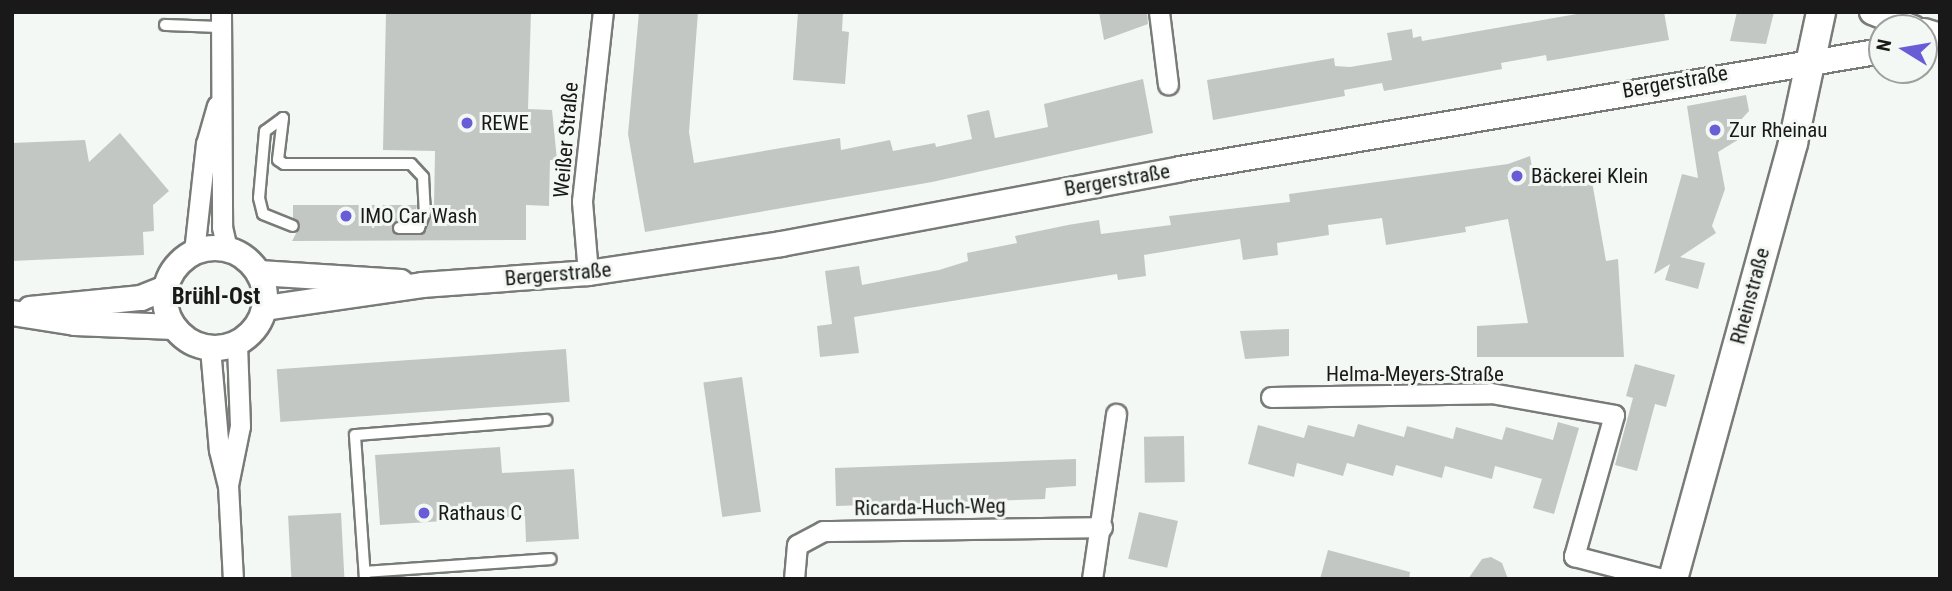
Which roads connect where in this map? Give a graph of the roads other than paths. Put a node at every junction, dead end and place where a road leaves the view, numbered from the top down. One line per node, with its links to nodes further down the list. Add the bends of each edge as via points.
1 (603, 12): 15 (street, Weißer Straße, via 582,201)
2 (1159, 12): 8 (street)
3 (1821, 12): 7 (main road, Rheinstraße)
4 (220, 20): 5 (lane); 9 (street)
5 (165, 24)
6 (1868, 53): 7 (street, Bergerstraße)
7 (1809, 59): 15 (street, Bergerstraße, via 781,244); 33 (main road, Rheinstraße, via 1793,143)
8 (1168, 84)
9 (220, 95): 12 (street, via 222,227); 13 (street, via 206,144)
10 (293, 226): 11 (lane, via 263,214 258,198 265,131 283,118 278,160 284,164 411,164 423,177 425,212 419,228)
11 (399, 228)
12 (228, 248): 13 (street); 14 (street, via 242,254)
13 (194, 252): 17 (street, via 177,264)
14 (259, 273): 16 (street, Bergerstraße); 18 (street)
15 (587, 273): 16 (street, Bergerstraße)
16 (422, 285): 18 (street, Bergerstraße)
17 (166, 288): 19 (street); 19 (street, via 141,298 12,313 75,323)
18 (265, 308): 20 (street, via 250,335)
19 (174, 327): 21 (street, via 195,344)
20 (237, 344): 21 (street); 25 (street, via 240,426)
21 (210, 348): 25 (street, via 219,450)
22 (1271, 397): 32 (street, Helma-Meyers-Straße, via 1491,393 1614,415 1574,555)
23 (1116, 414): 26 (street)
24 (547, 420): 28 (lane, via 355,435)
25 (228, 485): 29 (street)
26 (1102, 527): 30 (street, Ricarda-Huch-Weg, via 823,531 797,545); 31 (street)
27 (551, 559): 28 (lane)
28 (365, 575)
29 (233, 579)
30 (794, 579)
31 (1093, 579)
32 (1662, 579)
33 (1673, 579)

